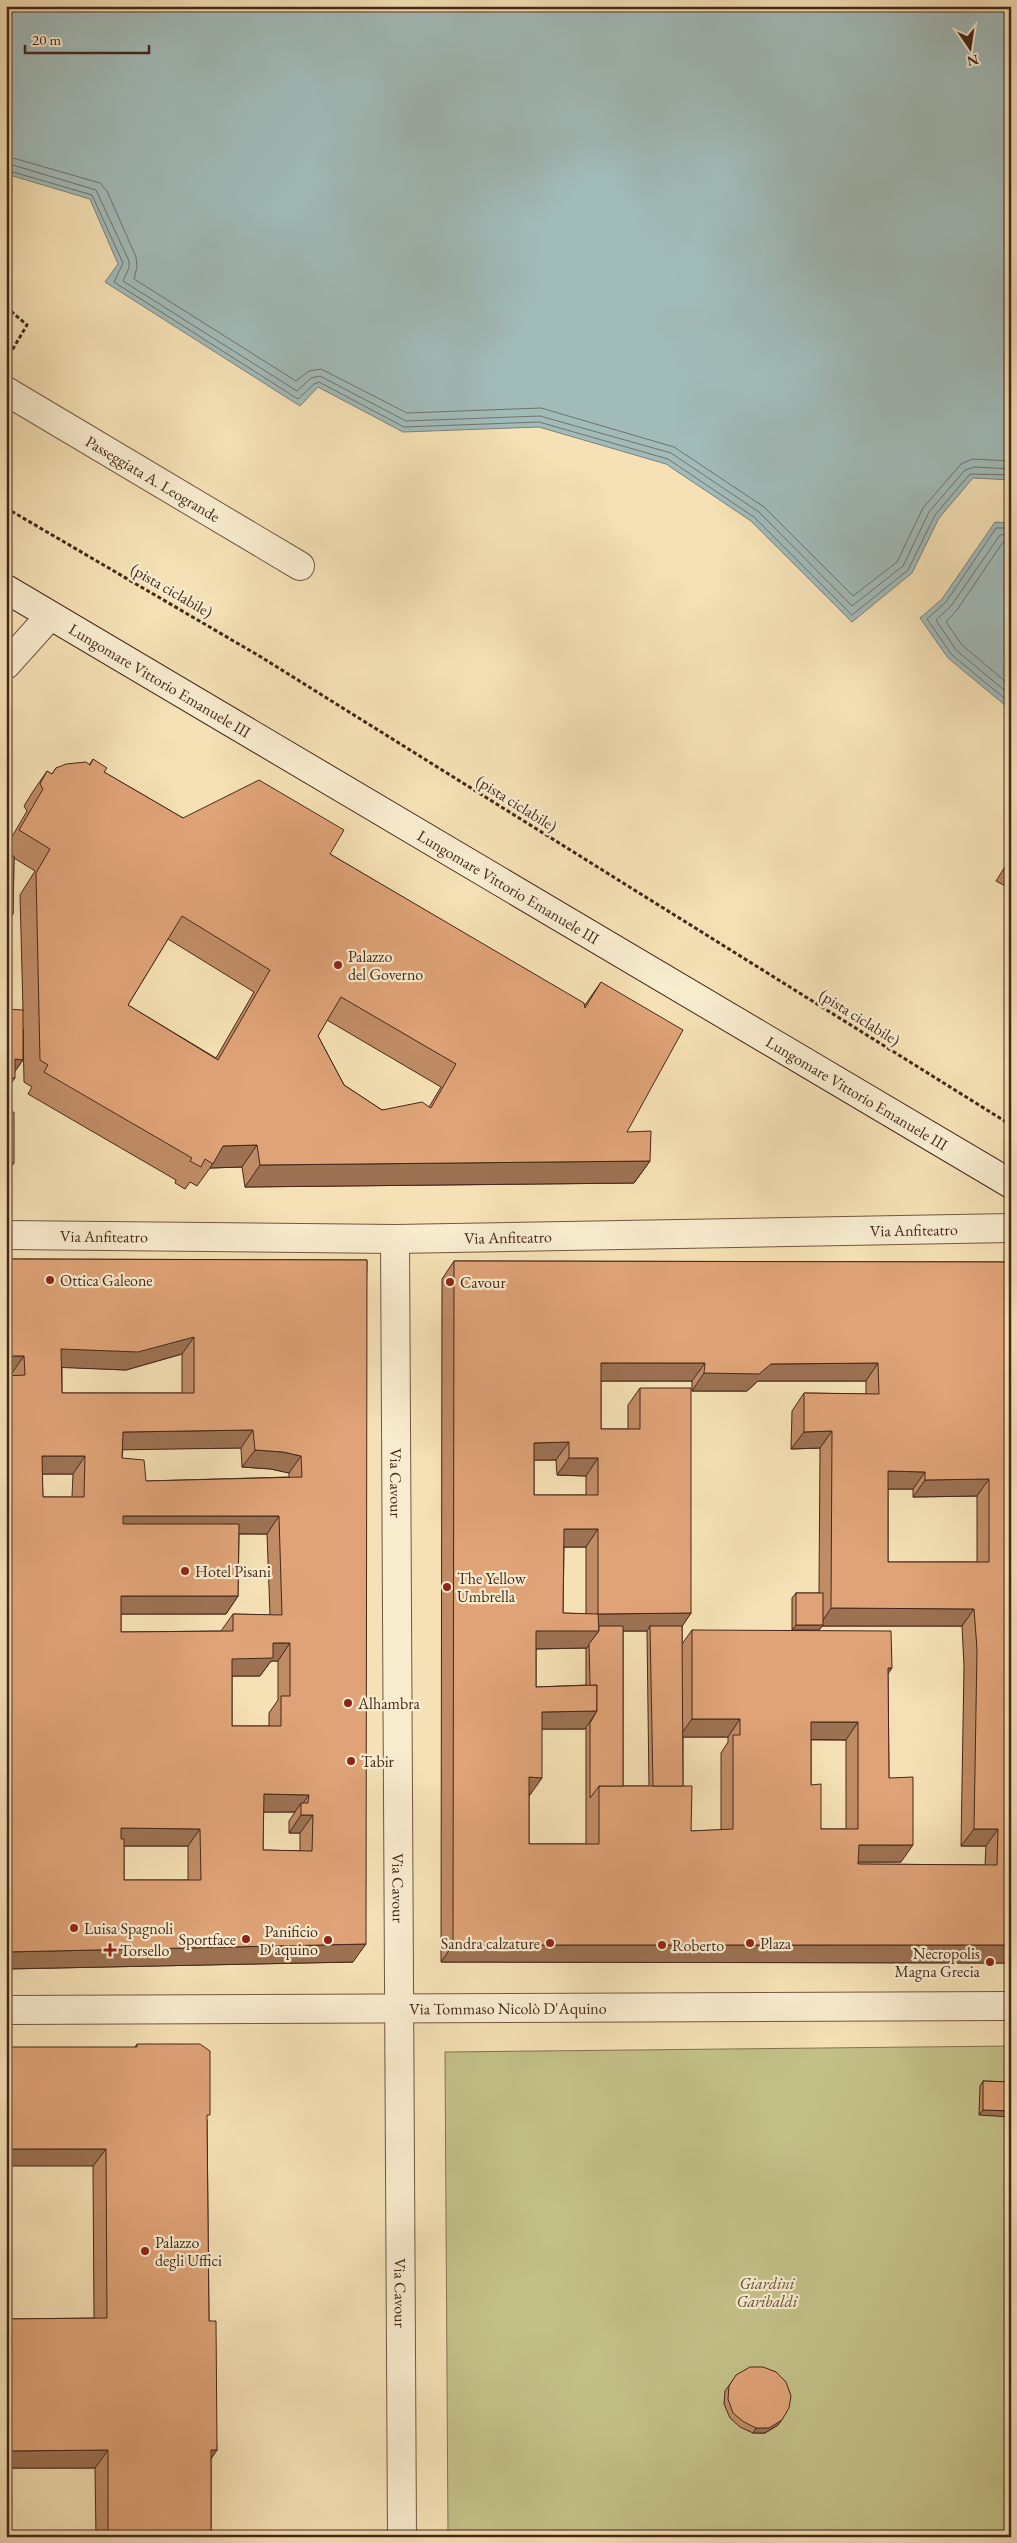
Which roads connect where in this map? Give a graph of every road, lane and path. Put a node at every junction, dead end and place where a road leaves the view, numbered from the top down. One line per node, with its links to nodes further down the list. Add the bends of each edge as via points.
1 (6, 307): 2 (path, via 27,325)
2 (6, 360)
3 (6, 391): 5 (street, Passeggiata A. Leogrande)
4 (6, 508): 9 (path, (pista ciclabile), via 262,657)
5 (300, 566)
6 (6, 588): 7 (street, Lungomare Vittorio Emanuele III)
7 (50, 616): 8 (street); 10 (street, Lungomare Vittorio Emanuele III)
8 (6, 665)
9 (1011, 1125)
10 (1011, 1184)
11 (1011, 1228): 13 (street, Via Anfiteatro)
12 (6, 1235): 13 (street, Via Anfiteatro)
13 (395, 1238): 16 (street, Via Cavour)
14 (1011, 2006): 16 (street, Via Tommaso Nicolò D'Aquino)
15 (6, 2010): 16 (street, Via Tommaso Nicolò D'Aquino)
16 (399, 2010): 17 (street, Via Cavour)
17 (402, 2537)

